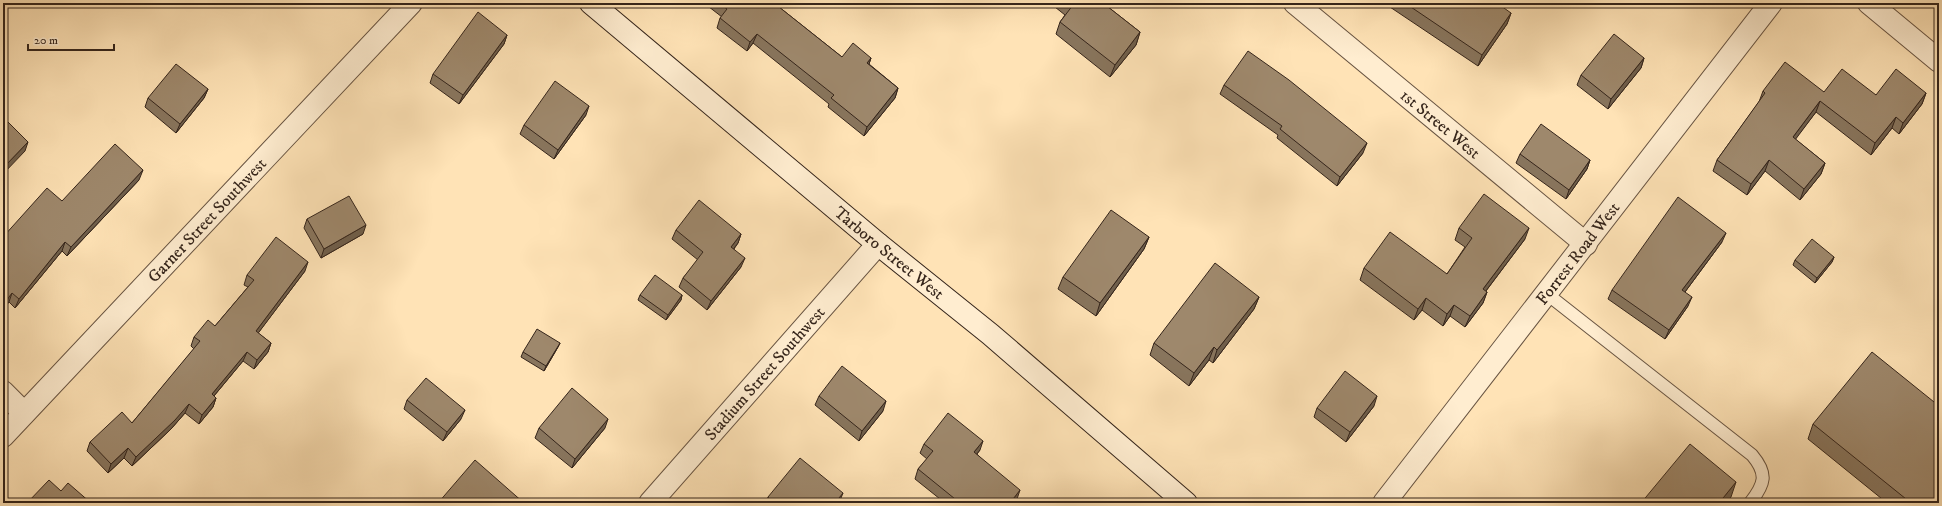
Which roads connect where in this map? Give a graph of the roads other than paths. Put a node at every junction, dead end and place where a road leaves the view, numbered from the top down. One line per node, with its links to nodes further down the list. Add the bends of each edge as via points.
1 (411, 3): 11 (street, Garner Street Southwest)
2 (591, 3): 7 (street, Tarboro Street West)
3 (1295, 3): 8 (street, 1st Street West)
4 (1771, 3): 8 (street, Forrest Road West)
5 (1869, 3): 6 (street)
6 (1939, 61)
7 (878, 244): 13 (street, Stadium Street Southwest); 14 (street, Tarboro Street West, via 990,334)
8 (1586, 244): 9 (street, Forrest Road West)
9 (1547, 294): 15 (street, Forrest Road West); 16 (lane, via 1752,455 1761,466 1764,476 1760,491)
10 (3, 392): 11 (street)
11 (24, 413): 12 (street, Garner Street Southwest)
12 (3, 436)
13 (650, 503)
14 (1186, 503)
15 (1384, 503)
16 (1750, 503)

